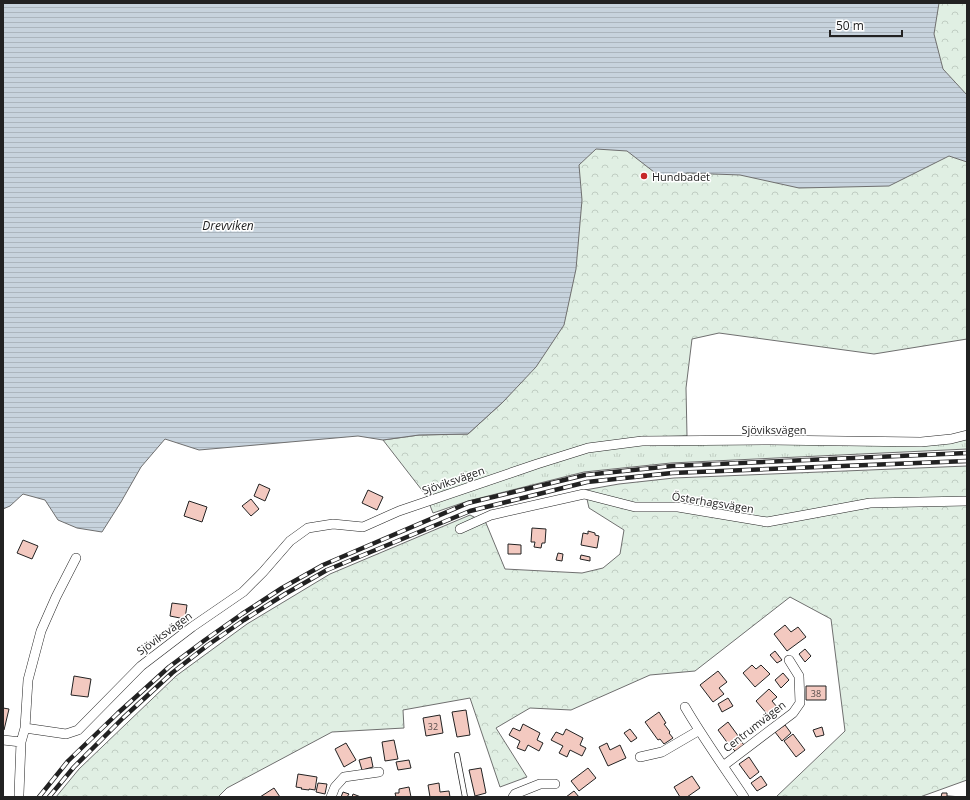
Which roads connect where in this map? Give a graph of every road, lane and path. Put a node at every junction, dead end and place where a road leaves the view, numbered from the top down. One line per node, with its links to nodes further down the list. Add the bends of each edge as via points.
1 (967, 435): 7 (street, Sjöviksvägen, via 921,442 642,441 588,448 399,511 363,527 333,524 308,528 290,541 243,592 141,666 78,730 66,734)
2 (967, 501): 3 (street, Österhagsvägen, via 870,503 766,522 678,507 635,507 584,494 491,515)
3 (460, 529)
4 (76, 558): 7 (street, via 41,631 28,680)
5 (789, 660): 13 (street, Centrumvägen, via 799,676 800,703 793,714)
6 (685, 707): 8 (street, Centrumvägen)
7 (25, 728): 10 (street)
8 (698, 731): 12 (street, via 662,752); 13 (street, Centrumvägen)
9 (3, 740): 10 (street)
10 (22, 742): 16 (street)
11 (456, 755): 18 (lane)
12 (640, 757)
13 (723, 766): 20 (street, Centrumvägen)
14 (379, 772): 17 (street, via 344,777 335,787)
15 (556, 784): 19 (street, via 540,784)
16 (19, 794)
17 (331, 797)
18 (466, 797)
19 (513, 797)
20 (744, 797)

